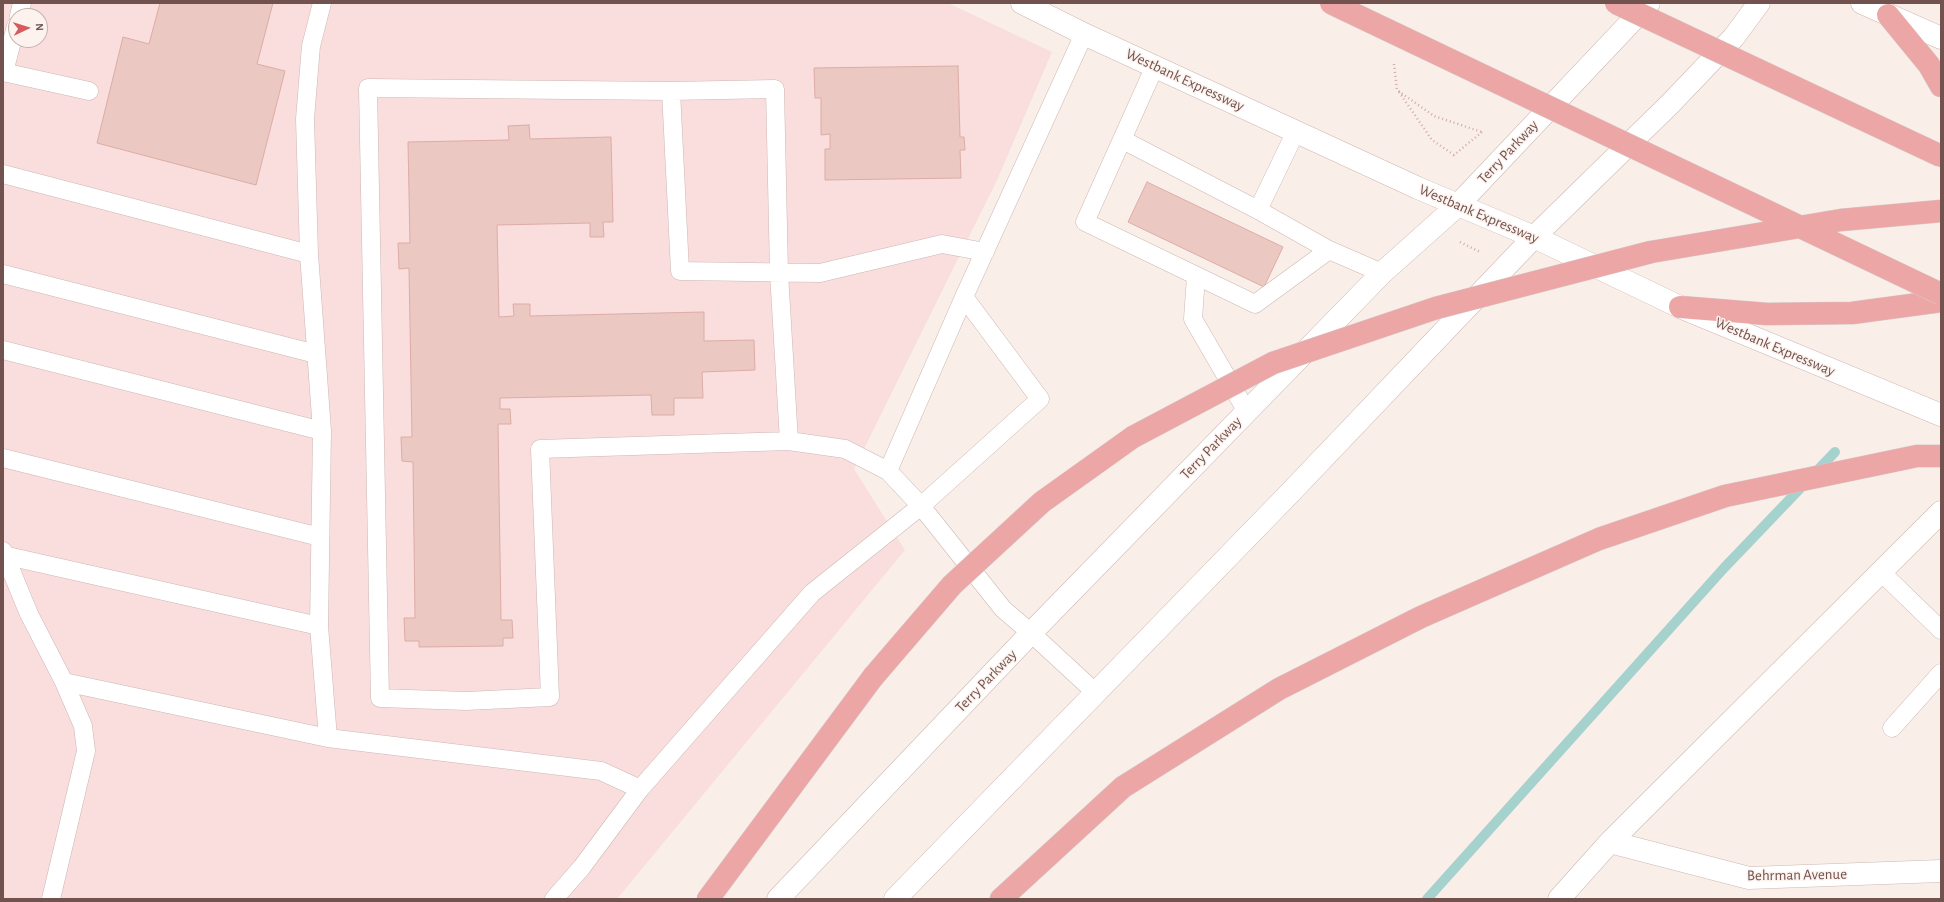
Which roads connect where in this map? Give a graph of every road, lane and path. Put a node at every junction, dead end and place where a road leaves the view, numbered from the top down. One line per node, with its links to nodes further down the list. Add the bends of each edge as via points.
1 (322, 3): 30 (lane, via 311,46 305,119)
2 (1022, 3): 9 (street, Westbank Expressway)
3 (1331, 3): 36 (highway, bridge)
4 (1616, 3): 21 (highway, bridge)
5 (1649, 3): 23 (street, Terry Parkway)
6 (1759, 3): 26 (street, via 1734,37 1670,104)
7 (1862, 3): 8 (street)
8 (1888, 15): 10 (street); 15 (highway, via 1928,65)
9 (1084, 34): 13 (street, Westbank Expressway); 29 (lane)
10 (1941, 38)
11 (10, 48): 14 (lane)
12 (1394, 61): 16 (path)
13 (1155, 66): 19 (street, Westbank Expressway); 20 (lane)
14 (3, 72): 17 (lane)
15 (1941, 86)
16 (1398, 90): 16 (path, via 1434,116 1482,132 1454,155 1432,140)
17 (88, 91)
18 (671, 91): 32 (lane, via 680,272); 32 (lane, via 775,89); 45 (lane, via 368,88 380,698 466,701 550,698 540,449)
19 (1296, 131): 23 (street, Westbank Expressway); 24 (lane)
20 (1123, 140): 24 (lane); 35 (lane, via 1086,222)
21 (1941, 156)
22 (3, 174): 30 (lane)
23 (1457, 206): 26 (street, Westbank Expressway); 33 (street, Terry Parkway)
24 (1258, 210): 28 (lane)
25 (1941, 211): 67 (highway, bridge, via 1841,220 1651,252 1436,308 1274,363 1133,437 1042,502 952,585 873,677)
26 (1534, 237): 39 (street, Westbank Expressway); 59 (street)
27 (1456, 240): 31 (path)
28 (1329, 250): 33 (lane); 35 (lane, via 1255,304)
29 (984, 252): 32 (lane, via 942,244 820,273); 37 (lane)
30 (309, 254): 41 (lane)
31 (1484, 254)
32 (779, 273): 45 (lane)
33 (1382, 273): 42 (street, Terry Parkway)
34 (3, 274): 41 (lane)
35 (1196, 276): 42 (lane, via 1192,319)
36 (1941, 294)
37 (964, 298): 48 (lane); 49 (lane, via 1040,399)
38 (1941, 301): 39 (highway, via 1844,313 1767,314)
39 (1680, 307): 43 (street, Westbank Expressway)
40 (3, 350): 44 (lane)
41 (316, 354): 44 (lane)
42 (1247, 412): 56 (street, Terry Parkway)
43 (1941, 415)
44 (322, 431): 51 (lane)
45 (789, 441): 48 (lane, via 845,450)
46 (1941, 456): 70 (highway, via 1918,456 1725,496 1599,539 1421,617 1279,689 1123,787)
47 (3, 458): 51 (lane)
48 (888, 471): 49 (lane)
49 (921, 506): 56 (lane, via 1003,609); 62 (lane, via 812,593)
50 (1941, 512): 53 (street)
51 (320, 537): 54 (lane)
52 (4, 553): 54 (lane); 58 (lane, via 29,614)
53 (1881, 572): 55 (lane); 63 (street)
54 (319, 626): 61 (lane)
55 (1941, 630)
56 (1031, 633): 59 (lane); 68 (street, Terry Parkway)
57 (1941, 673): 60 (lane)
58 (64, 682): 61 (lane); 65 (lane, via 83,726 86,751)
59 (1096, 693): 69 (street)
60 (1892, 728)
61 (328, 738): 62 (lane, via 601,771)
62 (640, 789): 66 (lane, via 582,867)
63 (1610, 842): 64 (street, Behrman Avenue, via 1748,878); 71 (street)
64 (1941, 871)
65 (51, 899)
66 (554, 899)
67 (708, 899)
68 (778, 899)
69 (894, 899)
70 (1001, 899)
71 (1559, 899)

